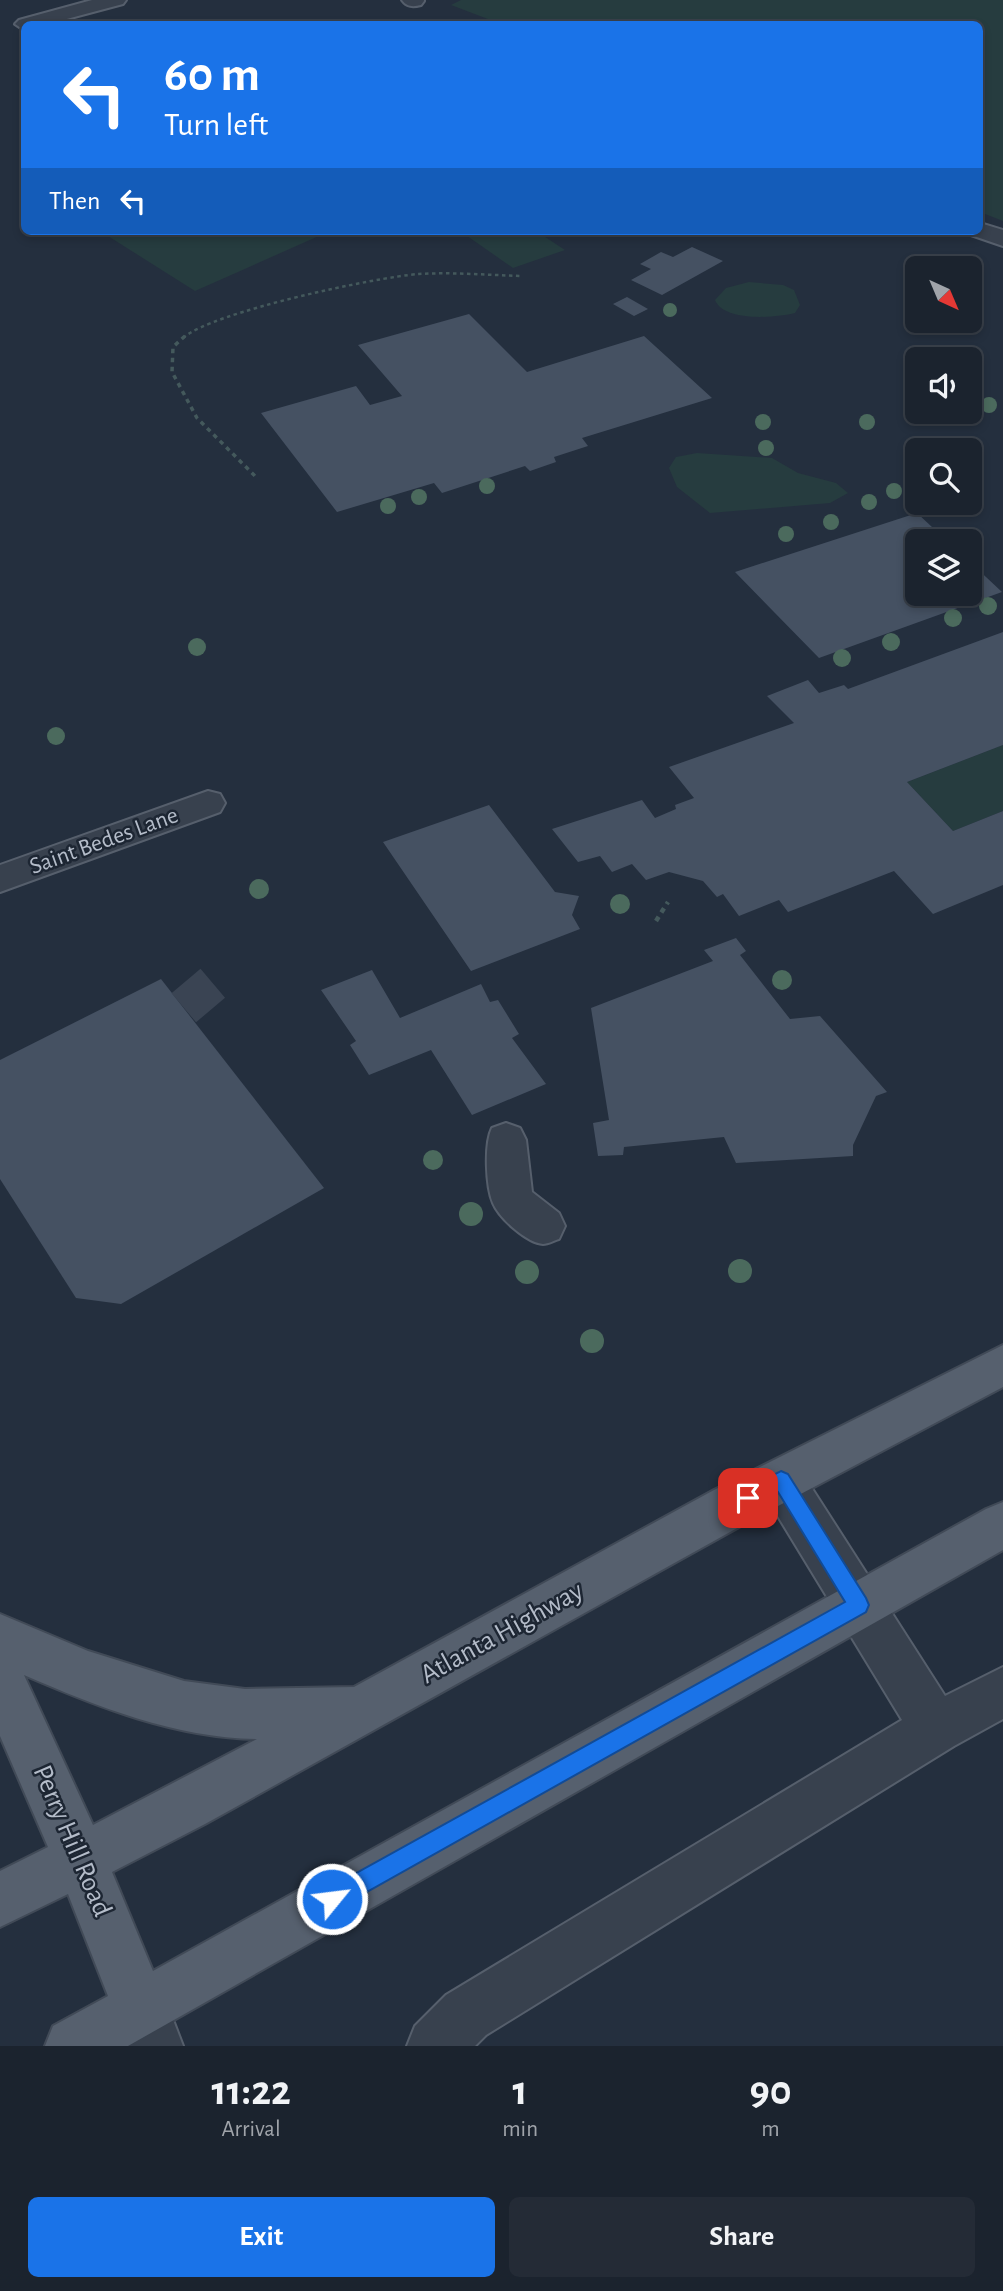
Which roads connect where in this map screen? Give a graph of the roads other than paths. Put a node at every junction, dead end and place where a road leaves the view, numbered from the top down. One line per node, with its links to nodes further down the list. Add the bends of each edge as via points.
1 (116, 0): 2 (street)
2 (40, 21)
3 (21, 26): 4 (street)
4 (0, 30)
5 (983, 231): 6 (street)
6 (1003, 239)
7 (208, 803): 8 (street, Saint Bedes Lane)
8 (0, 879)
9 (506, 1140): 10 (street, via 512,1200)
10 (544, 1226)
11 (1003, 1364): 12 (main road, Atlanta Highway)
12 (781, 1480): 14 (street); 18 (main road, Atlanta Highway)
13 (1003, 1525): 14 (main road)
14 (859, 1605): 19 (street); 22 (main road)
15 (0, 1639): 18 (main road, via 54,1664 177,1705 243,1714)
16 (0, 1678): 20 (main road, Perry Hill Road)
17 (1003, 1692): 19 (street)
18 (362, 1710): 20 (main road, Atlanta Highway)
19 (936, 1728): 24 (street, via 466,2015)
20 (81, 1860): 21 (main road, Atlanta Highway); 22 (main road, Perry Hill Road)
21 (0, 1900)
22 (135, 2033): 23 (main road)
23 (73, 2046)
24 (435, 2046)

